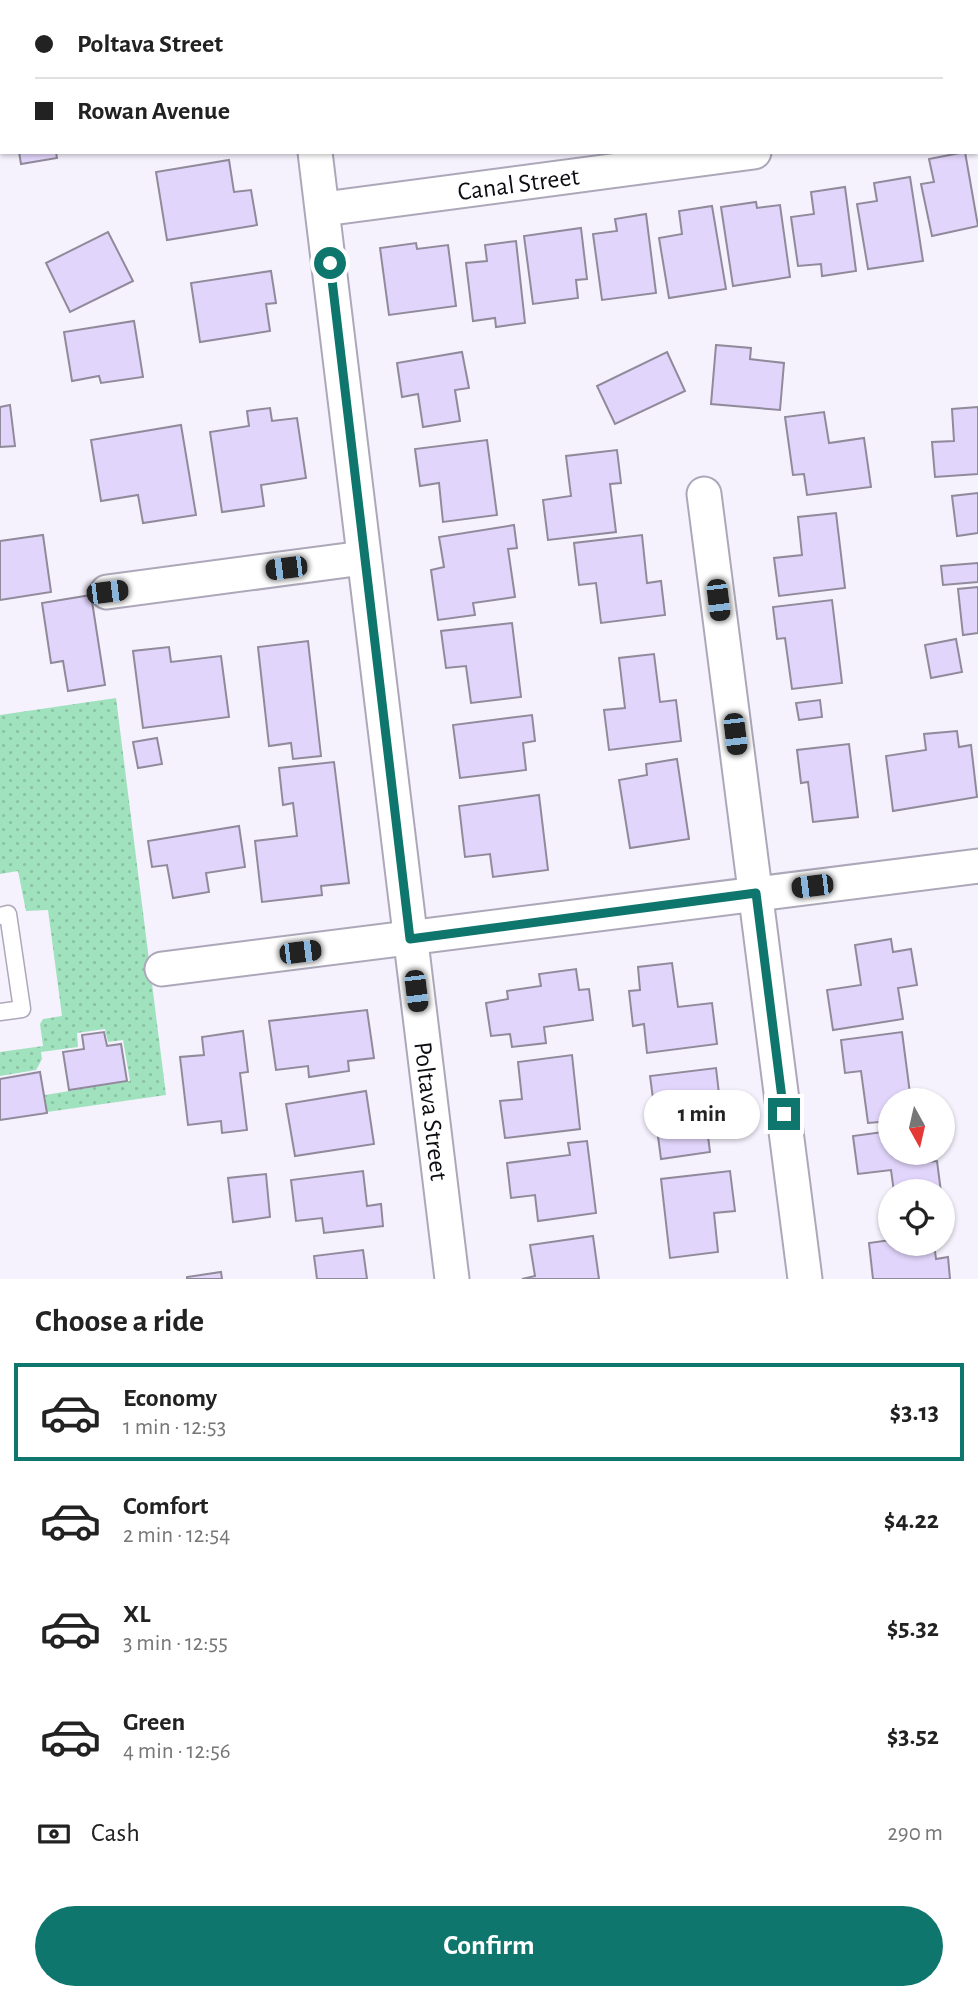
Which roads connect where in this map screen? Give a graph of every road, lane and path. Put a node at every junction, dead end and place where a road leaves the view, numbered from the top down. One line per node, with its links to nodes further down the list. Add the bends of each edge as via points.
1 (315, 154): 3 (street, Poltava Street)
2 (739, 154): 3 (street, Canal Street)
3 (324, 209): 5 (street, Poltava Street)
4 (704, 494): 8 (street)
5 (363, 558): 6 (street); 10 (street, Poltava Street)
6 (107, 592)
7 (978, 866): 8 (street)
8 (756, 893): 10 (street); 14 (street)
9 (0, 916): 12 (lane, via 8,914 22,1009)
10 (410, 939): 11 (street); 13 (street, Poltava Street)
11 (162, 969)
12 (0, 1012)
13 (452, 1279)
14 (806, 1279)

